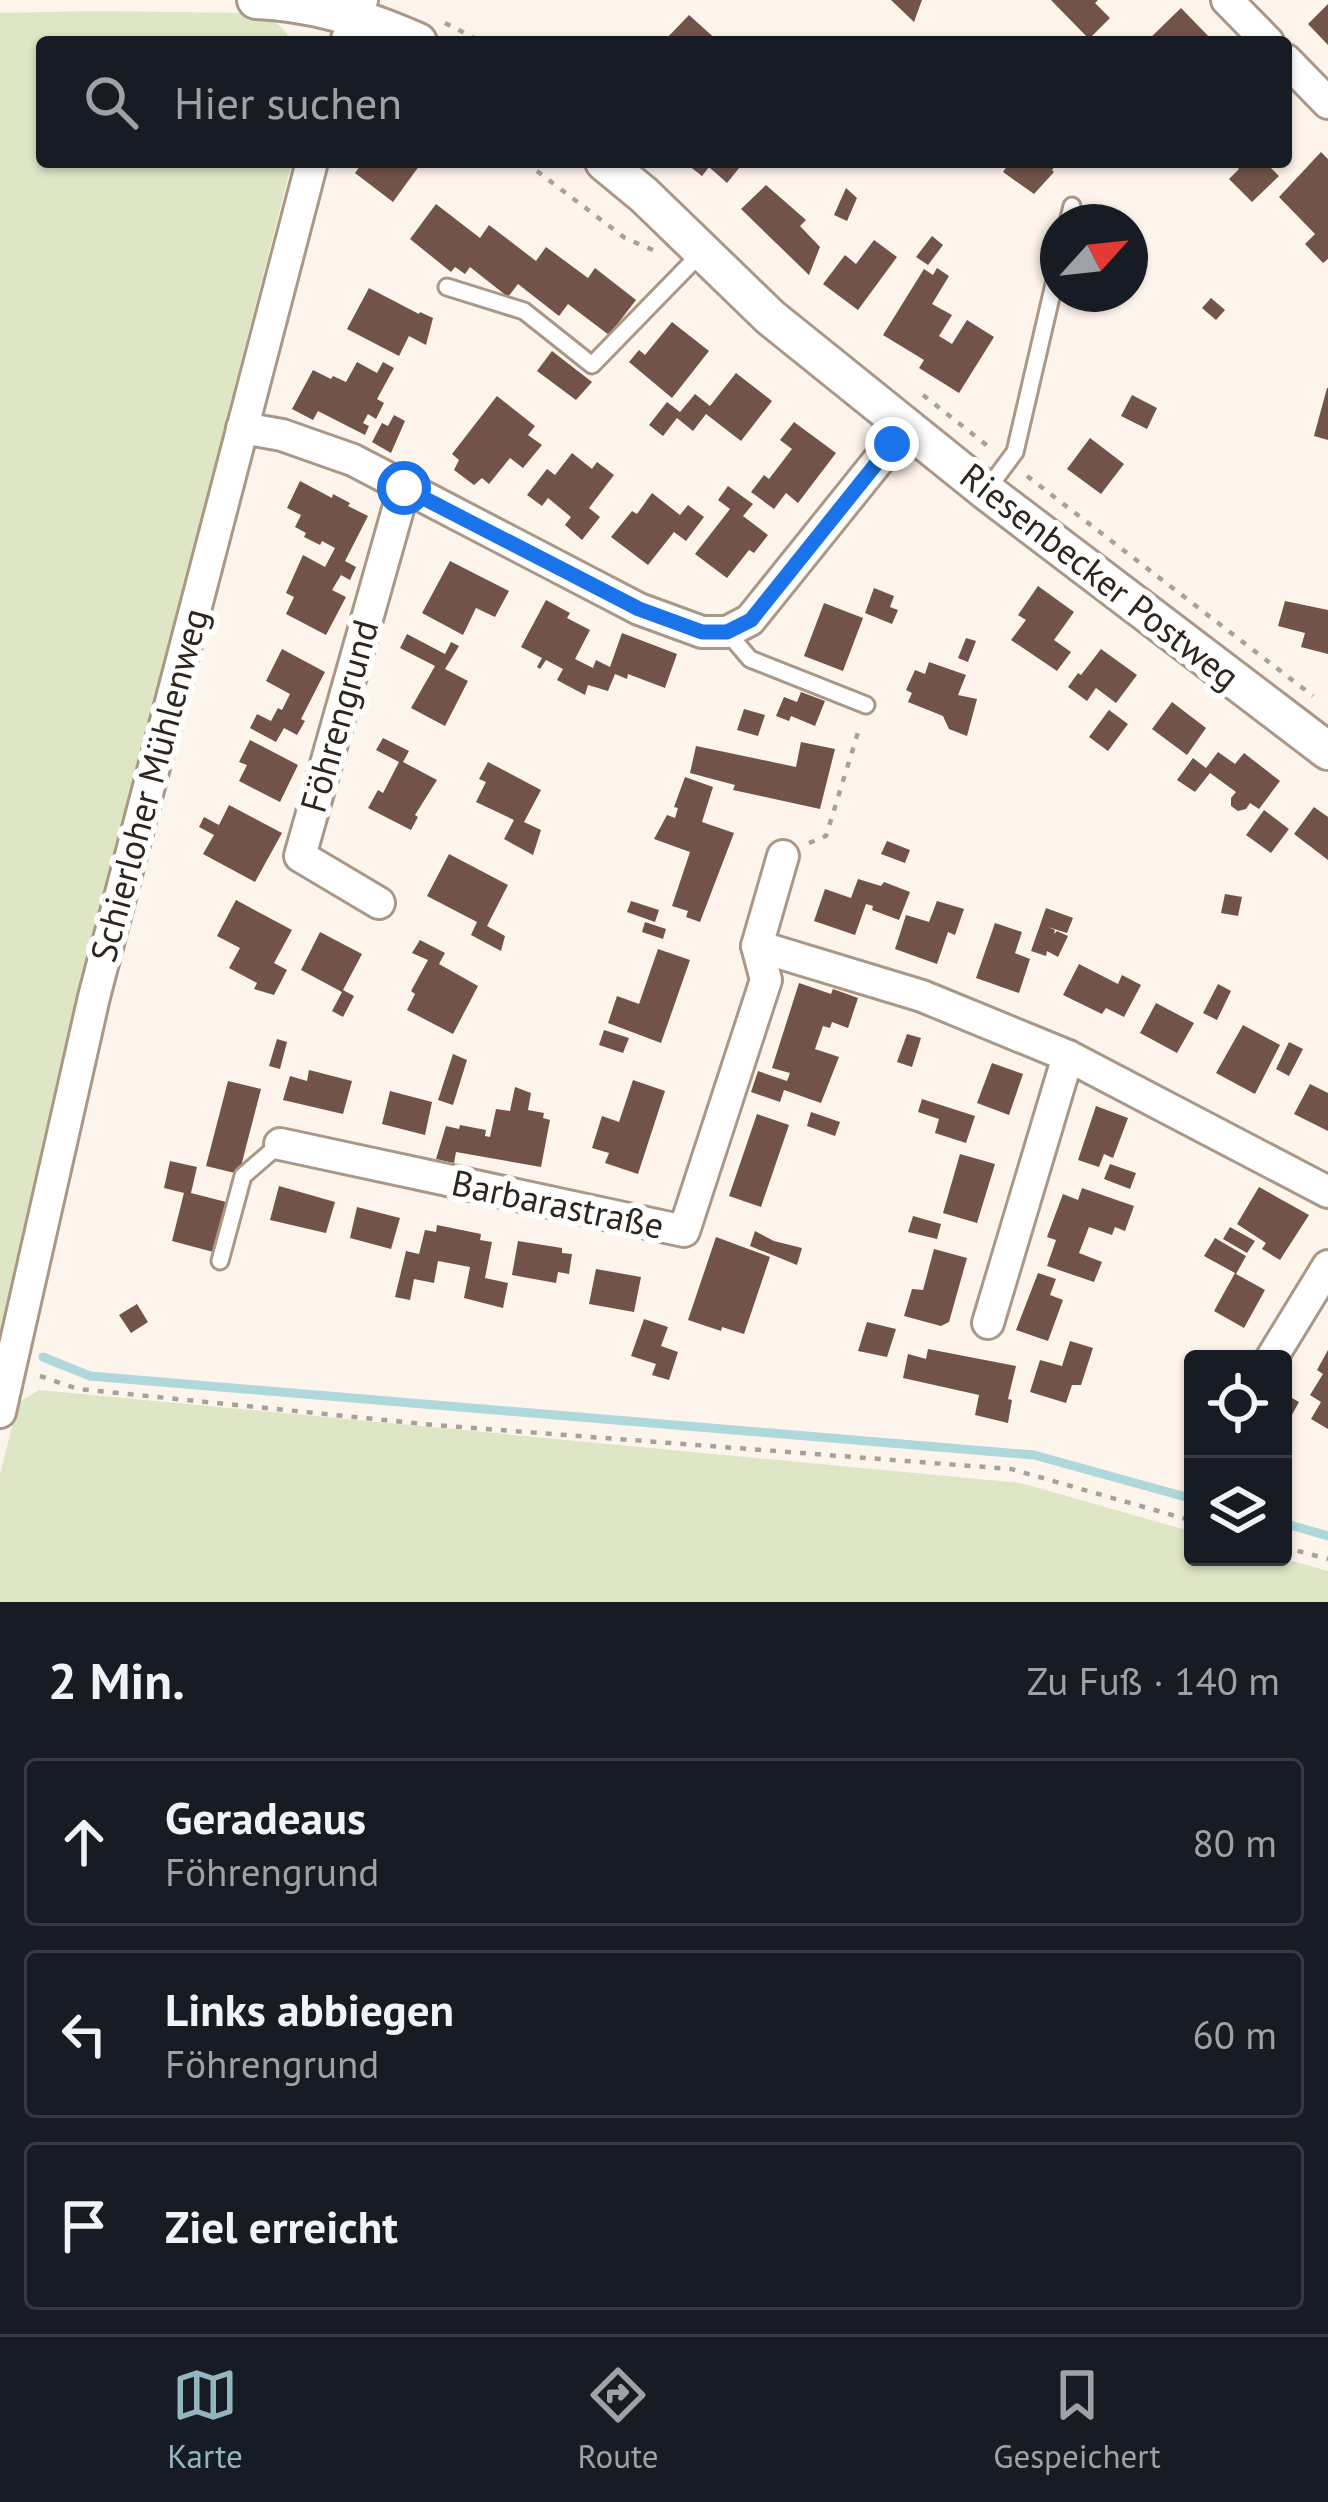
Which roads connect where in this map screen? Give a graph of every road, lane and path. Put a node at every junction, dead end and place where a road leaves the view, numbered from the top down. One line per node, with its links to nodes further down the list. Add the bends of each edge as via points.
1 (256, 0): 3 (street)
2 (1227, 0): 5 (street)
3 (355, 20): 4 (street)
4 (401, 36)
5 (1262, 36)
6 (1292, 66): 7 (street)
7 (1328, 103)
8 (310, 168): 15 (street, Schierloher Mühlenweg)
9 (611, 168): 10 (street, Riesenbecker Postweg)
10 (702, 252): 11 (lane, via 592,364 524,310); 14 (street, Riesenbecker Postweg)
11 (447, 287)
12 (1048, 312): 16 (lane, via 1015,452)
13 (913, 388): 16 (path)
14 (906, 426): 16 (street, Riesenbecker Postweg); 18 (street, via 751,620)
15 (242, 428): 17 (street, via 353,460); 32 (street, Schierloher Mühlenweg, via 94,997)
16 (997, 476): 20 (path); 21 (street, Riesenbecker Postweg)
17 (404, 488): 18 (street, via 639,609 702,632); 23 (street, Föhrengrund, via 300,856)
18 (727, 632): 19 (lane, via 750,658)
19 (866, 705): 22 (path, via 826,836)
20 (1328, 707)
21 (1328, 751)
22 (782, 856): 24 (street, Barbarastraße)
23 (379, 903)
24 (757, 946): 25 (street, via 922,996); 26 (street, Barbarastraße, via 766,980 684,1231)
25 (1068, 1056): 27 (street); 30 (street)
26 (280, 1144): 28 (lane, via 243,1175)
27 (1328, 1192)
28 (220, 1261)
29 (1328, 1265): 31 (street)
30 (988, 1323)
31 (1276, 1350)
32 (10, 1366): 33 (street, Schierloher Mühlenweg); 34 (path, via 78,1389 1011,1469)
33 (0, 1412)
34 (1184, 1518)
35 (1292, 1549): 36 (path)
36 (1328, 1559)

